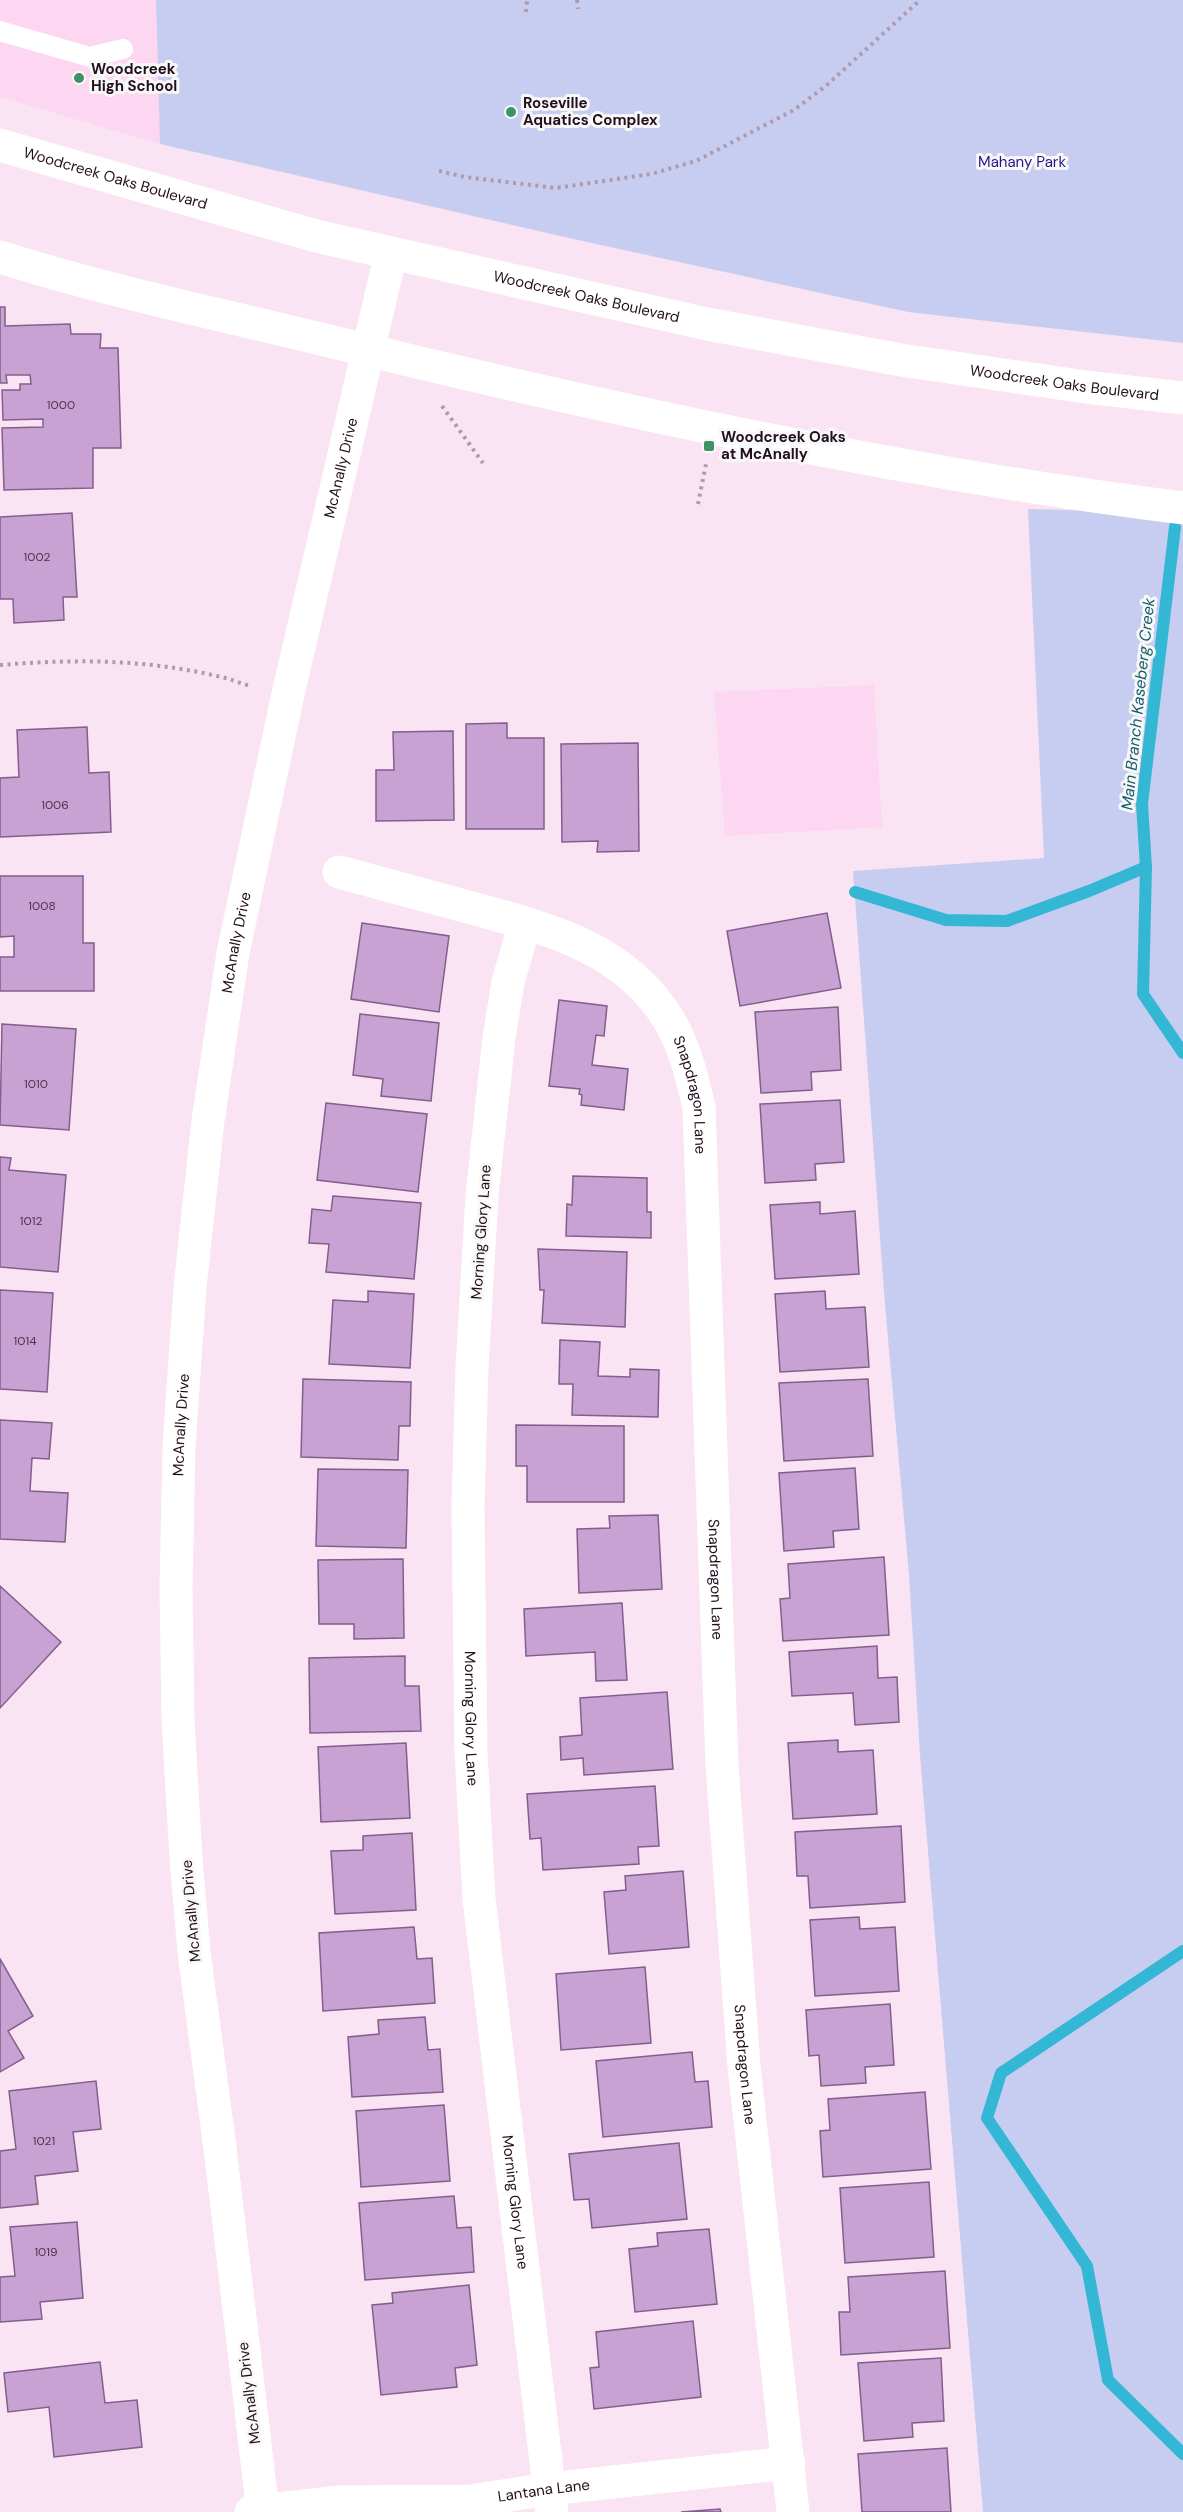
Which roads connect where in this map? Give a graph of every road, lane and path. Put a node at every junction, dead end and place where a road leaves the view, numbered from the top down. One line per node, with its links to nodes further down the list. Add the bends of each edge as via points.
1 (527, 0): 5 (path)
2 (577, 0): 4 (path)
3 (920, 0): 9 (path, via 794,110 696,161 651,174 556,188)
4 (578, 9)
5 (526, 12)
6 (0, 31): 7 (lane, via 90,57)
7 (123, 49)
8 (0, 145): 10 (street, Woodcreek Oaks Boulevard, via 306,233)
9 (439, 171)
10 (391, 253): 12 (street, McAnally Drive); 14 (street, Woodcreek Oaks Boulevard, via 707,324 901,360)
11 (0, 257): 12 (street)
12 (368, 352): 16 (street, via 724,430 1079,495); 18 (street, McAnally Drive)
13 (436, 398): 15 (path)
14 (1183, 398)
15 (483, 463)
16 (1183, 508)
17 (0, 665): 18 (path, via 63,660 131,663 219,676)
18 (288, 694): 23 (street, McAnally Drive, via 233,953 208,1121 190,1287 179,1448 177,1565 178,1720 194,1952 220,2148)
19 (339, 872): 20 (street, Snapdragon Lane)
20 (525, 923): 21 (street, Snapdragon Lane, via 586,944 644,988 669,1020 684,1051 699,1107 723,1777 744,2066); 22 (street, Morning Glory Lane, via 508,982 501,1027 481,1206 468,1507 471,1752 479,1899)
21 (789, 2463): 22 (street, Lantana Lane); 24 (street, Snapdragon Lane)
22 (550, 2500): 23 (street, Lantana Lane, via 339,2502)
23 (259, 2512)
24 (793, 2512)

